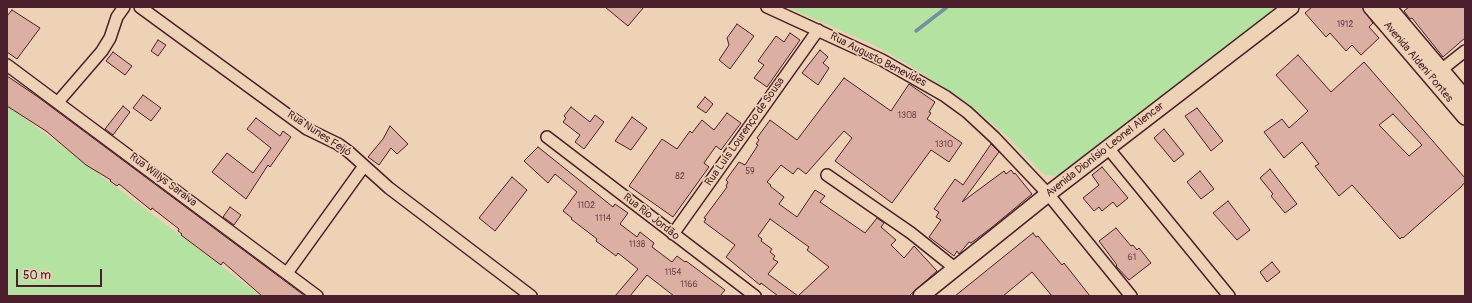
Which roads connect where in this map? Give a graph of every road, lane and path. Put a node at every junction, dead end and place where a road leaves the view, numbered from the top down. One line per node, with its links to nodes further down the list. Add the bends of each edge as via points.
1 (124, 7): 12 (street, via 102,51)
2 (140, 7): 16 (street, Rua Nunes Feijó, via 307,129 338,144)
3 (767, 7): 7 (street, Rua Augusto Benevides)
4 (1291, 7): 15 (main road, Avenida Dionísio Leonel Alencar)
5 (1372, 7): 10 (main road, Avenida Aldeni Pontes)
6 (1388, 7): 10 (main road, Avenida Aldeni Pontes)
7 (818, 30): 18 (street, Rua Augusto Benevides, via 882,60 951,100 995,138); 19 (street, Rua Luís Lourenço de Sousa)
8 (1465, 51): 10 (street)
9 (7, 65): 12 (street, Rua Willys Saraiva)
10 (1437, 73): 11 (main road, Avenida Aldeni Pontes); 13 (main road, Avenida Aldeni Pontes)
11 (1465, 98)
12 (58, 102): 21 (street, Rua Willys Saraiva)
13 (1465, 117)
14 (547, 137): 19 (street, Rua Rio Jordão)
15 (1108, 148): 18 (main road, Avenida Dionísio Leonel Alencar); 27 (street)
16 (364, 166): 21 (street); 23 (street, Rua Nunes Feijó)
17 (827, 175): 20 (street, via 911,233)
18 (1048, 194): 20 (main road, Avenida Dionísio Leonel Alencar); 26 (street, Rua Augusto Benevides)
19 (673, 234): 24 (street, Rua Rio Jordão)
20 (956, 269): 25 (main road, Avenida Dionísio Leonel Alencar)
21 (287, 273): 22 (street, Rua Willys Saraiva)
22 (317, 296)
23 (532, 296)
24 (755, 296)
25 (921, 296)
26 (1131, 296)
27 (1229, 296)

